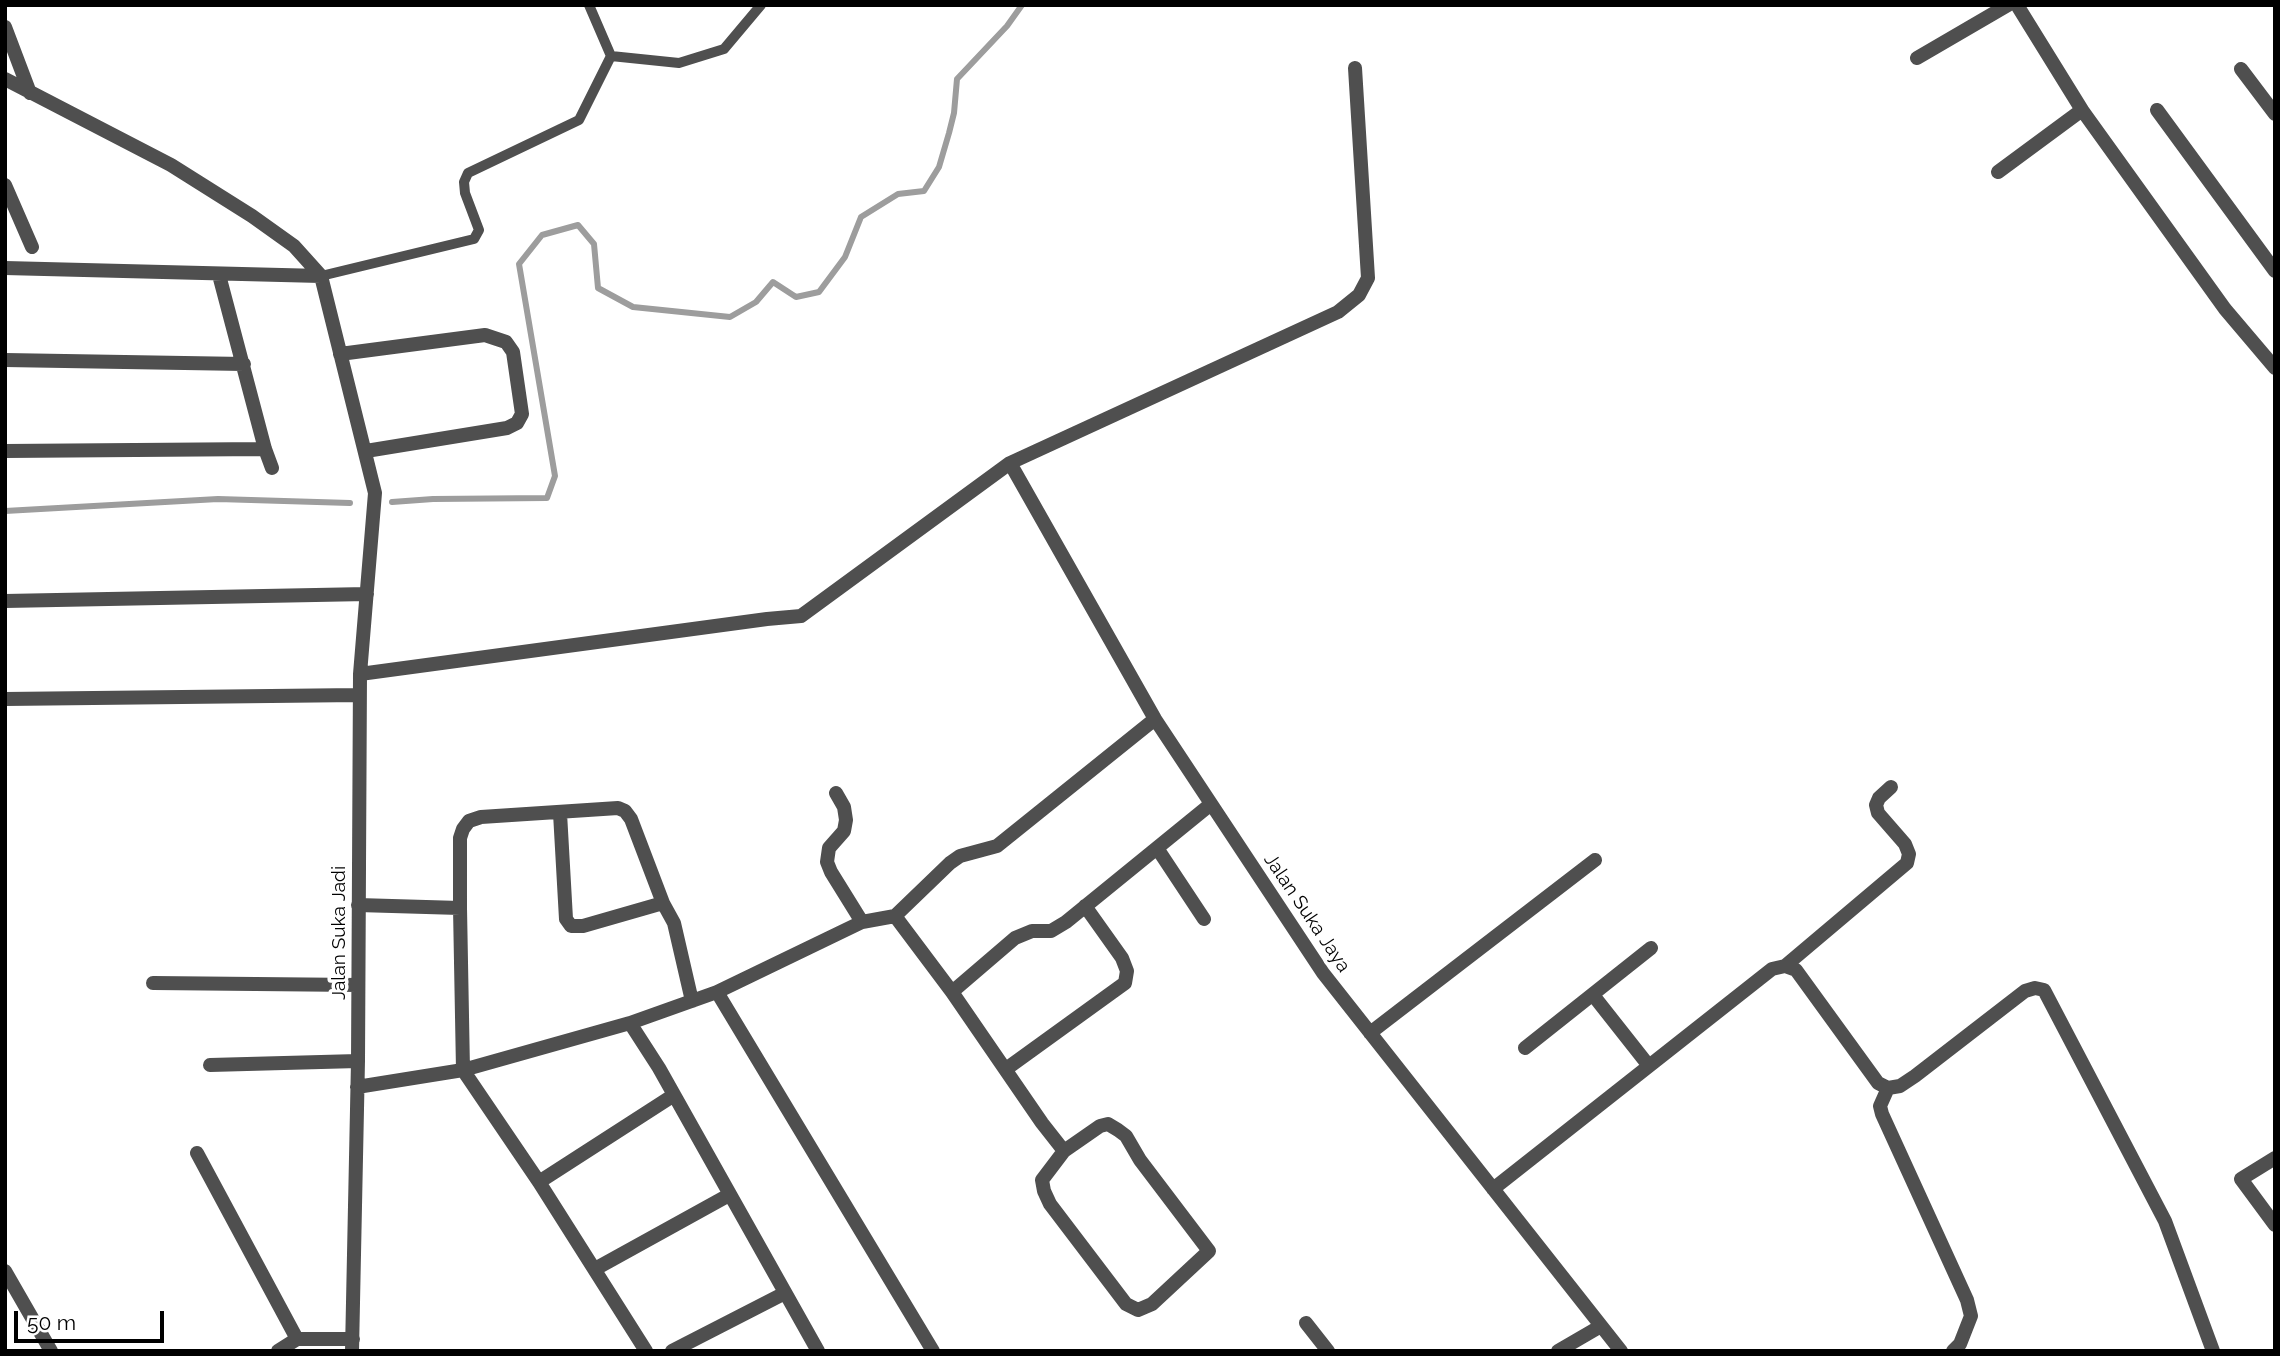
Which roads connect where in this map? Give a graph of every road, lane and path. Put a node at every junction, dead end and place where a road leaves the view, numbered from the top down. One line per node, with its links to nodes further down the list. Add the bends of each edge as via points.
1 (589, 5): 6 (lane)
2 (761, 5): 6 (lane, via 724,49 679,63)
3 (2008, 5): 7 (street)
4 (2017, 5): 12 (street)
5 (5, 27): 11 (street)
6 (611, 57): 21 (lane, via 579,120 468,173 465,193 479,230 474,239)
7 (1917, 58)
8 (1355, 68): 29 (street, via 1368,278 1359,295 1338,312)
9 (2241, 69): 14 (street)
10 (5, 79): 11 (street)
11 (30, 93): 21 (street, via 171,165 294,246)
12 (2082, 110): 15 (street); 25 (street, via 2225,309)
13 (2157, 110): 19 (street)
14 (2275, 114)
15 (1998, 172)
16 (5, 185): 17 (street)
17 (32, 247)
18 (5, 268): 20 (street)
19 (2275, 271)
20 (219, 275): 21 (street); 24 (street)
21 (321, 276): 22 (street, Jalan Suka Jadi)
22 (340, 354): 28 (street, Jalan Suka Jadi); 28 (street, via 485,335 506,342 513,352 522,414 517,423)
23 (5, 360): 24 (street)
24 (244, 365): 26 (street)
25 (2275, 368)
26 (264, 449): 27 (street); 30 (street)
27 (5, 451)
28 (366, 451): 31 (street, Jalan Suka Jadi, via 376,493)
29 (1010, 463): 33 (street, via 802,616); 36 (street, Jalan Suka Jaya)
30 (272, 468)
31 (367, 594): 32 (street); 33 (street, Jalan Suka Jadi)
32 (5, 601)
33 (360, 674): 34 (street, Jalan Suka Jadi)
34 (359, 695): 35 (street); 44 (street, Jalan Suka Jadi)
35 (5, 699)
36 (1155, 719): 39 (street, Jalan Suka Jaya); 47 (street, via 998,846 950,863)
37 (1891, 787): 51 (street, via 1876,805 1905,844 1907,863)
38 (836, 793): 49 (street, via 846,820 844,831 829,849 827,862)
39 (1211, 804): 41 (street); 59 (street, Jalan Suka Jaya, via 1323,973)
40 (560, 813): 43 (street, via 625,811); 43 (street, via 564,910 571,926); 46 (street, via 469,821 460,838)
41 (1157, 848): 45 (street); 48 (street)
42 (1595, 860): 59 (street)
43 (663, 903): 57 (street, via 674,923)
44 (358, 905): 46 (street); 53 (street, Jalan Suka Jadi)
45 (1085, 906): 55 (street, via 1051,931 1032,931 1014,938); 64 (street, via 1122,958 1125,983)
46 (460, 908): 65 (street)
47 (895, 916): 49 (street); 55 (street)
48 (1204, 919)
49 (862, 922): 54 (street)
50 (1651, 948): 56 (street)
51 (1785, 966): 63 (street, via 1772,969); 67 (street, via 1796,970 1878,1083)
52 (153, 983): 53 (street)
53 (358, 985): 61 (street, Jalan Suka Jadi)
54 (717, 992): 57 (street); 88 (street)
55 (952, 992): 64 (street)
56 (1593, 995): 60 (street); 63 (street)
57 (692, 1001): 58 (street)
58 (630, 1023): 65 (street); 68 (street)
59 (1370, 1033): 73 (street, Jalan Suka Jaya)
60 (1525, 1048)
61 (358, 1061): 62 (street); 66 (street, Jalan Suka Jadi)
62 (210, 1065)
63 (1649, 1066): 73 (street)
64 (1006, 1069): 69 (street)
65 (463, 1070): 66 (street); 72 (street)
66 (357, 1087): 82 (street, Jalan Suka Jadi)
67 (1888, 1088): 92 (street, via 1880,1106 1882,1114 1971,1316); 93 (street, via 1915,1076 2025,991 2044,990 2165,1221)
68 (674, 1095): 72 (street); 74 (street)
69 (1064, 1151): 69 (street, via 1100,1126 1108,1124 1118,1130 1209,1251 1152,1304 1138,1310 1126,1304 1050,1204 1042,1180)
70 (197, 1153): 81 (street)
71 (2275, 1158): 75 (street, via 2241,1179)
72 (539, 1182): 76 (street)
73 (1493, 1189): 80 (street, Jalan Suka Jaya)
74 (729, 1195): 76 (street); 78 (street)
75 (2275, 1225)
76 (595, 1269): 85 (street)
77 (5, 1271): 83 (street)
78 (785, 1293): 86 (street); 87 (street)
79 (1306, 1323): 89 (street)
80 (1601, 1326): 90 (street); 91 (street, Jalan Suka Jaya)
81 (297, 1339): 82 (street); 84 (street)
82 (353, 1345)
83 (51, 1351)
84 (278, 1351)
85 (646, 1351)
86 (672, 1351)
87 (818, 1351)
88 (933, 1351)
89 (1328, 1351)
90 (1558, 1351)
91 (1621, 1351)
92 (1953, 1351)
93 (2213, 1351)

